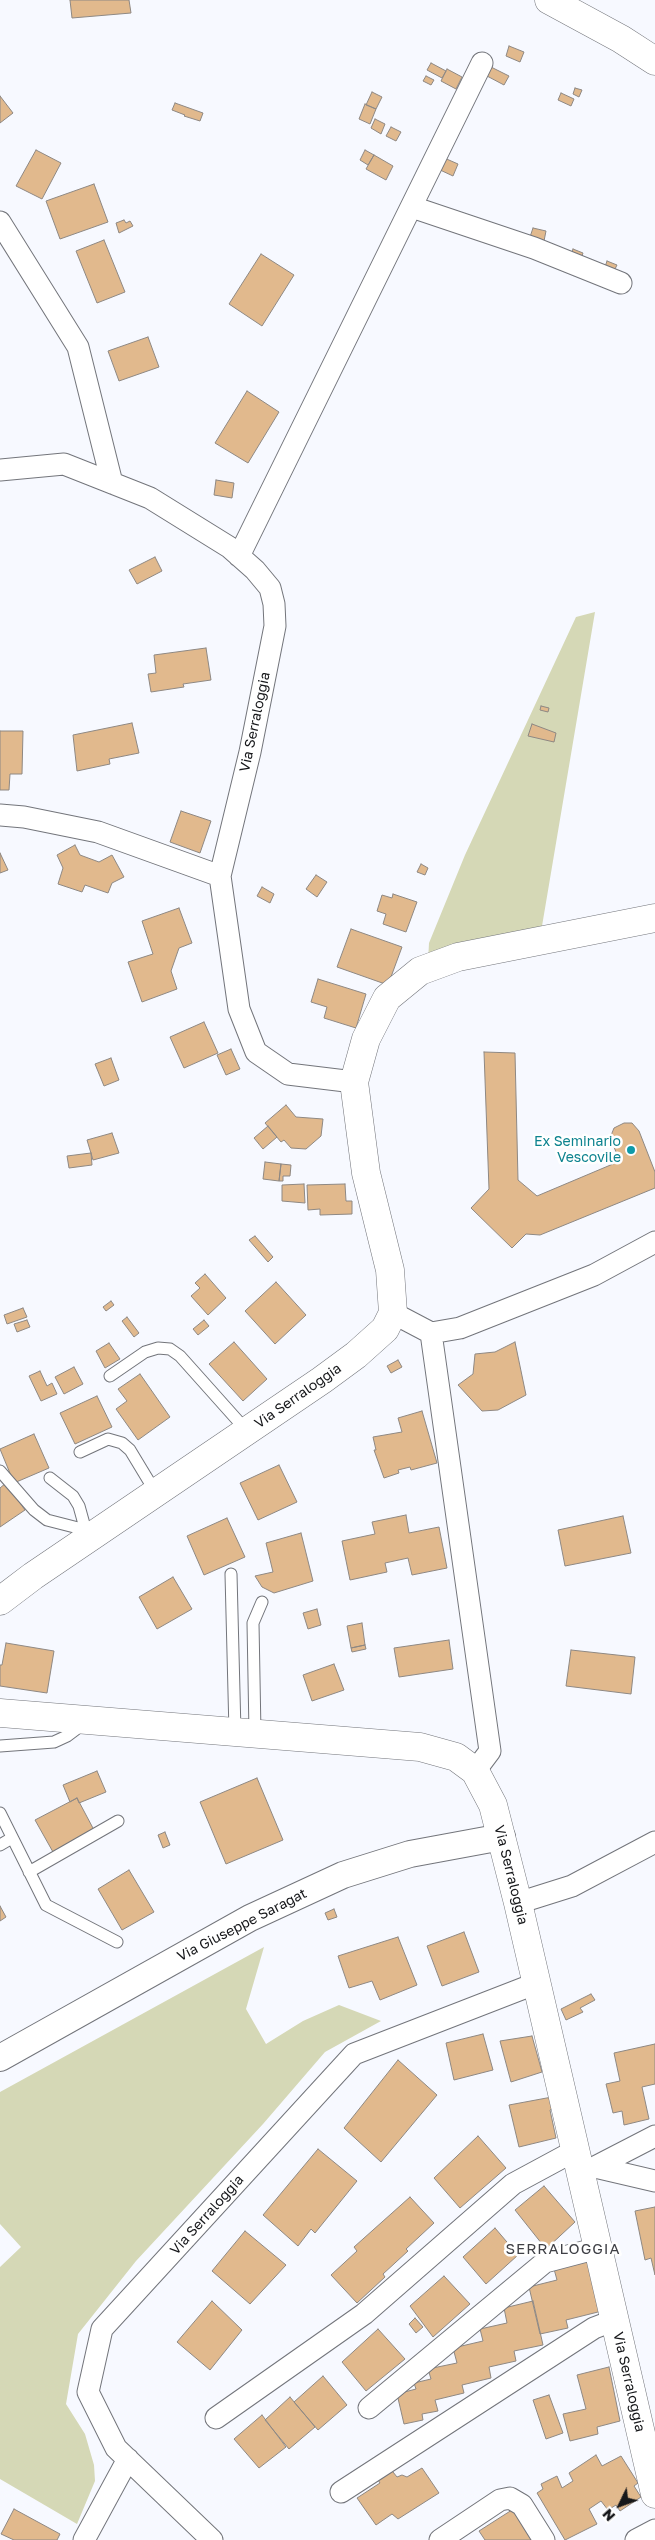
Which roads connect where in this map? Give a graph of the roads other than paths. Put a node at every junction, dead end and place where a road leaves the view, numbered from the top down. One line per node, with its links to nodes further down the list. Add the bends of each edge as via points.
1 (549, 0): 2 (main road)
2 (655, 61)
3 (482, 63): 4 (street)
4 (412, 206): 6 (street); 9 (street)
5 (0, 222): 8 (street, via 78,347)
6 (621, 282)
7 (0, 470): 8 (street, Via Serraloggia, via 64,464)
8 (112, 483): 9 (street, Via Serraloggia, via 150,498)
9 (239, 556): 11 (street, Via Serraloggia, via 270,588 275,626 250,752)
10 (0, 815): 11 (street, via 98,832)
11 (220, 876): 13 (street, Via Serraloggia, via 239,1009 256,1052 288,1074)
12 (655, 918): 13 (main road, via 458,957 420,971 387,998 366,1039)
13 (354, 1082): 15 (main road, via 366,1173 390,1270)
14 (655, 1242): 16 (street, via 594,1275 460,1328)
15 (393, 1313): 16 (street); 18 (main road, Via Serraloggia, via 385,1329 356,1355)
16 (431, 1333): 31 (street, via 490,1751)
17 (110, 1376): 18 (lane, via 145,1352 170,1349)
18 (247, 1431): 22 (main road, Via Serraloggia)
19 (80, 1452): 22 (lane, via 108,1439 122,1443 130,1450)
20 (0, 1471): 23 (lane, via 47,1520)
21 (50, 1478): 23 (lane, via 73,1496)
22 (156, 1493): 23 (main road, Via Serraloggia)
23 (87, 1534): 25 (main road, Via Serraloggia)
24 (231, 1574): 29 (lane)
25 (0, 1601)
26 (262, 1602): 29 (lane, via 252,1624)
27 (0, 1713): 28 (main road, Via Serraloggia)
28 (89, 1720): 29 (main road, Via Serraloggia); 30 (lane, via 54,1742)
29 (245, 1733): 31 (main road, Via Serraloggia, via 420,1746 456,1757)
30 (0, 1746)
31 (475, 1771): 34 (main road, Via Serraloggia, via 493,1805)
32 (0, 1813): 35 (lane)
33 (118, 1821): 38 (lane)
34 (502, 1837): 39 (main road, Via Serraloggia); 42 (street, Via Giuseppe Saragat, via 410,1854 343,1875 250,1918)
35 (12, 1838): 37 (lane); 38 (lane)
36 (655, 1842): 39 (street, via 572,1886)
37 (0, 1845)
38 (29, 1872): 40 (lane, via 46,1905)
39 (518, 1902): 41 (main road, Via Serraloggia)
40 (117, 1942)
41 (537, 1983): 44 (main road, Via Serraloggia); 50 (street, Via Serraloggia, via 354,2054 102,2330 88,2392 116,2448)
42 (0, 2058)
43 (655, 2136): 44 (street)
44 (583, 2162): 45 (street); 46 (main road, Via Serraloggia); 49 (street, via 513,2184 364,2314)
45 (655, 2182)
46 (598, 2248): 47 (main road, Via Serraloggia); 48 (street, via 545,2262)
47 (615, 2320): 51 (main road, Via Serraloggia); 52 (street, Via Serraloggia, via 594,2328)
48 (369, 2408)
49 (216, 2418)
50 (128, 2460): 54 (street); 55 (street, Via Serraloggia)
51 (653, 2479)
52 (341, 2492)
53 (655, 2530): 58 (street)
54 (84, 2540)
55 (212, 2540)
56 (440, 2540): 57 (street, via 500,2500 510,2498 522,2505)
57 (544, 2540)
58 (636, 2540)

